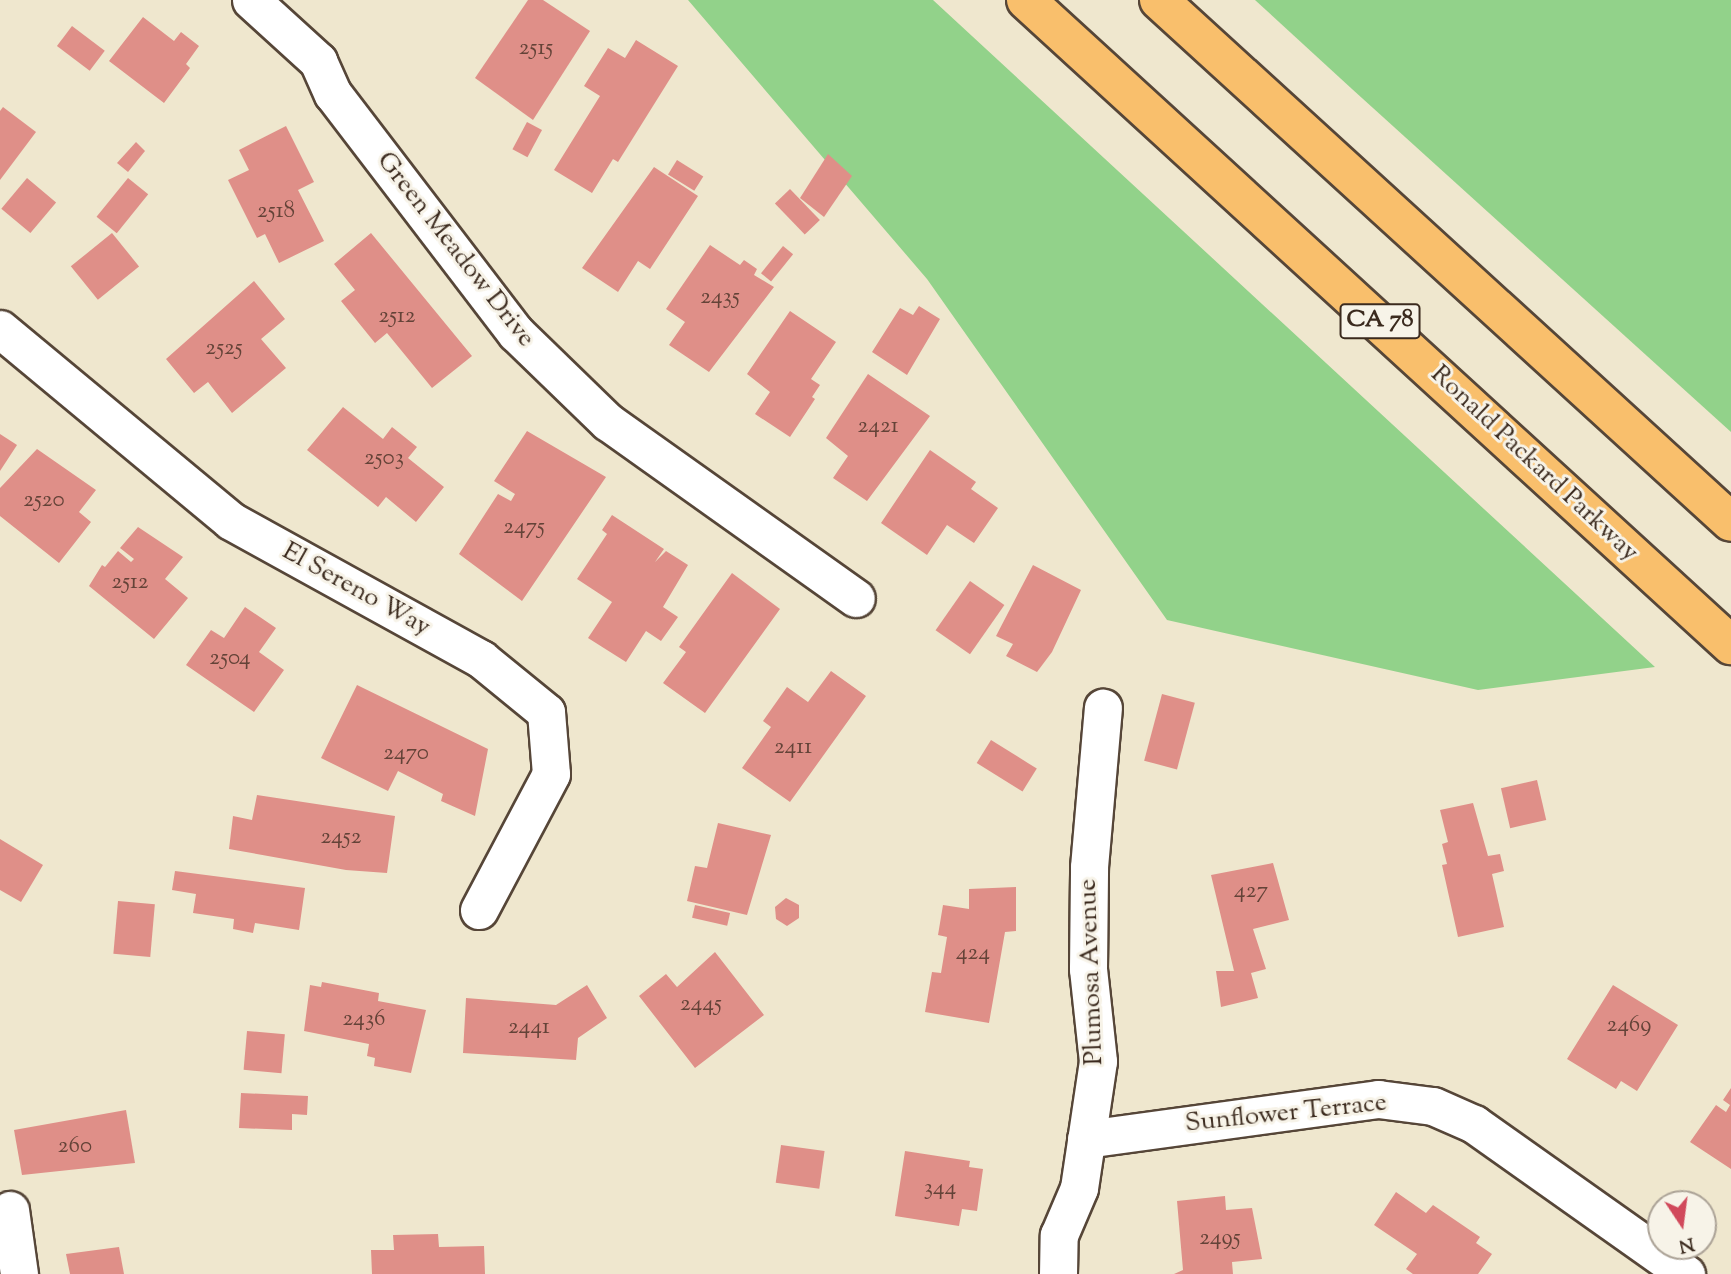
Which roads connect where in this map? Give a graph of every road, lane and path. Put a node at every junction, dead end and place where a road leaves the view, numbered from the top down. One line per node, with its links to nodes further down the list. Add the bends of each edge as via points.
1 (250, 0): 6 (street, Green Meadow Drive, via 318,61 333,94 516,334 608,422)
2 (1026, 0): 7 (highway, Ronald Packard Parkway / CA 78)
3 (1158, 0): 5 (highway)
4 (0, 329): 9 (street, El Sereno Way, via 231,521 481,659 546,712 551,774)
5 (1731, 522)
6 (856, 598)
7 (1731, 645)
8 (1103, 708): 10 (street, Plumosa Avenue, via 1089,867 1088,969 1098,1061)
9 (479, 911)
10 (1086, 1139): 13 (street, Plumosa Avenue, via 1079,1188 1059,1235); 14 (street, Sunflower Terrace, via 1378,1099 1433,1106 1474,1124)
11 (10, 1210): 12 (street)
12 (19, 1274)
13 (1058, 1274)
14 (1686, 1274)

